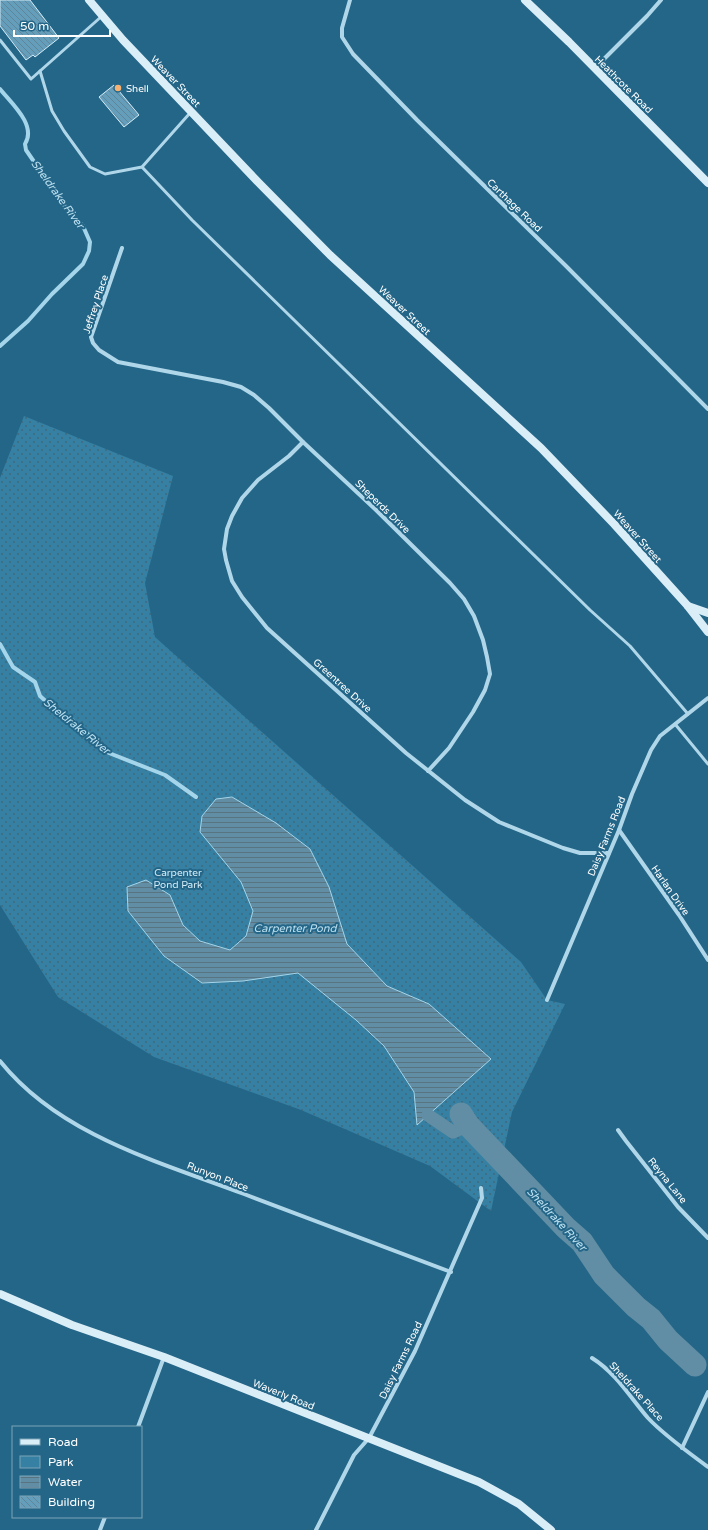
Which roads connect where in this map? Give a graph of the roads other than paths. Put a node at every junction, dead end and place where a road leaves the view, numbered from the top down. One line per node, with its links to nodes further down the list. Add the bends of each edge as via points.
1 (89, 0): 5 (main road, Weaver Street)
2 (350, 0): 14 (street, Carthage Road, via 342,37 353,54)
3 (525, 0): 7 (main road, Heathcote Road)
4 (661, 0): 7 (street)
5 (102, 16): 8 (lane); 9 (main road, Weaver Street)
6 (0, 40): 8 (lane, via 31,79)
7 (594, 68): 11 (main road, Heathcote Road)
8 (40, 71): 10 (lane, via 52,111 90,167 105,174)
9 (191, 112): 10 (lane); 16 (main road, Weaver Street, via 330,254 541,448)
10 (142, 167): 20 (lane, via 198,226 590,610 630,646)
11 (708, 183)
12 (122, 248): 13 (street, Jeffrey Place, via 91,337 99,350)
13 (111, 358): 15 (street, Sheperds Drive, via 118,362 241,387 269,408)
14 (708, 409)
15 (303, 442): 23 (street, Sheperds Drive, via 450,583 474,616 483,640 490,674 473,712 449,748); 23 (street, Greentree Drive, via 258,480 242,498 232,516 224,549 232,581 268,628)
16 (687, 605): 17 (main road); 18 (main road, Weaver Street)
17 (708, 613)
18 (708, 632)
19 (708, 698): 20 (street, Daisy Farms Road)
20 (688, 714): 21 (street, Daisy Farms Road)
21 (676, 724): 22 (lane); 24 (street, Daisy Farms Road, via 660,736 652,750)
22 (708, 764)
23 (428, 770): 25 (street, Greentree Drive, via 465,800 498,822 580,853)
24 (619, 830): 25 (street, Daisy Farms Road); 26 (street, Harlan Drive, via 679,914)
25 (609, 853): 27 (street, Daisy Farms Road)
26 (708, 960)
27 (547, 1000)
28 (0, 1061): 32 (street, Runyon Place, via 22,1085 56,1113 90,1133 149,1158)
29 (618, 1130): 31 (street, Reyna Lane, via 678,1207)
30 (482, 1188): 32 (street, Daisy Farms Road, via 482,1198)
31 (708, 1238)
32 (451, 1272): 38 (street, Daisy Farms Road, via 415,1351)
33 (0, 1294): 34 (main road, Waverly Road, via 72,1325)
34 (164, 1357): 37 (street); 38 (main road, Waverly Road)
35 (592, 1358): 39 (street, Sheldrake Place, via 601,1363 621,1383 649,1419)
36 (708, 1392): 39 (street)
37 (138, 1426)
38 (369, 1438): 43 (street, Daisy Farms Road, via 354,1455); 44 (main road, Waverly Road, via 479,1482 519,1504)
39 (682, 1448): 40 (street, Sheldrake Place)
40 (708, 1467)
41 (105, 1518): 42 (street)
42 (100, 1530)
43 (316, 1530)
44 (551, 1530)

